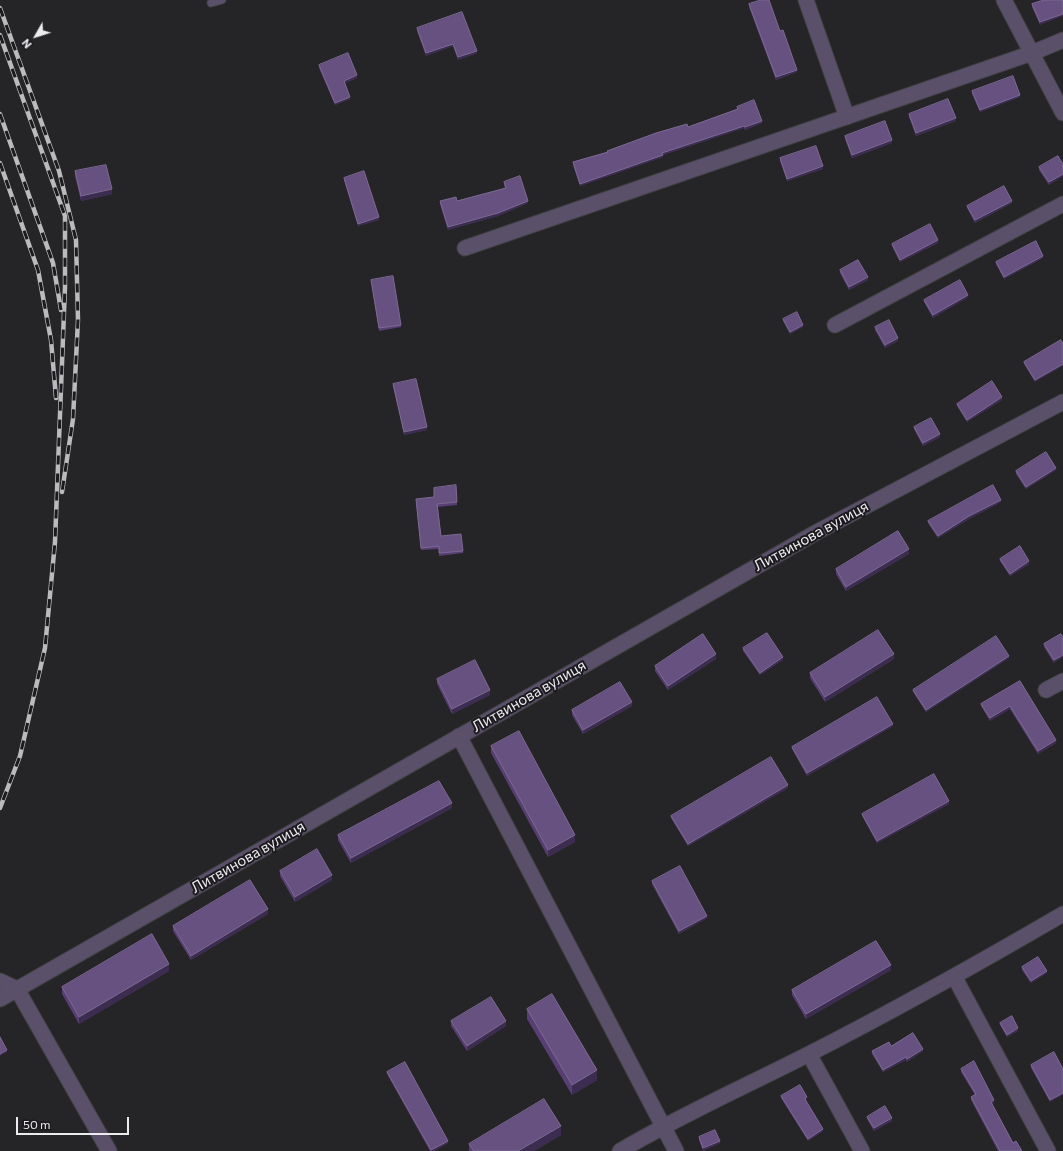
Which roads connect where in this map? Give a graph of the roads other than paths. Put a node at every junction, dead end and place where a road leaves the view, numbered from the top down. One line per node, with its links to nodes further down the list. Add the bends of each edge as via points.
1 (222, 0): 4 (lane)
2 (806, 0): 8 (street)
3 (1004, 0): 6 (street)
4 (211, 3)
5 (1063, 40): 6 (street)
6 (1032, 53): 7 (street); 8 (street)
7 (1063, 113)
8 (847, 117): 10 (street)
9 (1063, 204): 11 (street)
10 (465, 248)
11 (835, 325)
12 (1063, 402): 15 (street, Литвинова вулиця, via 817,532)
13 (1063, 681): 14 (street)
14 (1046, 690)
15 (459, 736): 19 (street, Литвинова вулиця); 22 (street)
16 (1063, 914): 17 (street)
17 (955, 978): 21 (street); 27 (street)
18 (0, 981): 19 (street)
19 (17, 989): 20 (street, Литвинова вулиця); 23 (street)
20 (0, 999)
21 (809, 1054): 22 (street); 26 (street)
22 (662, 1126): 24 (street); 25 (street)
23 (109, 1151)
24 (620, 1151)
25 (676, 1151)
26 (862, 1151)
27 (1048, 1151)

